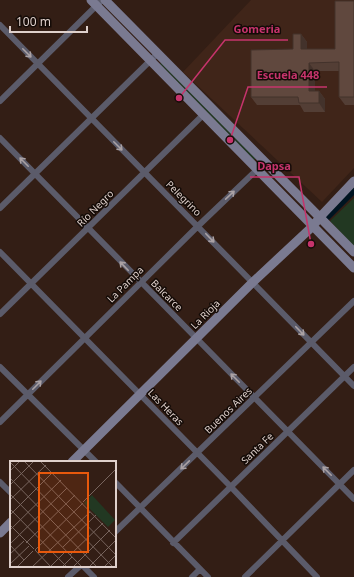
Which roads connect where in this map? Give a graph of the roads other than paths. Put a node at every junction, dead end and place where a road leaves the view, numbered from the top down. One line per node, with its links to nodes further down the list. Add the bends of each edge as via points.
1 (105, 0): 4 (main road)
2 (96, 2): 5 (main road); 6 (street)
3 (0, 25): 6 (street, Pelegrino, one-way to 6)
4 (158, 54): 5 (street); 11 (main road)
5 (150, 61): 8 (main road); 9 (street)
6 (38, 63): 7 (street); 9 (street, Pelegrino)
7 (0, 101)
8 (203, 115): 12 (main road); 14 (street, Río Negro)
9 (91, 118): 13 (street); 14 (street, Pelegrino, one-way to 14)
10 (0, 138): 13 (street, Balcarce, one-way to 10)
11 (265, 162): 12 (street, La Pampa); 17 (main road)
12 (258, 169): 18 (street, La Pampa, one-way to 12); 19 (main road)
13 (35, 173): 16 (street); 20 (street, Balcarce)
14 (145, 173): 18 (street, Pelegrino); 20 (street, Río Negro)
15 (354, 181): 17 (main road, La Rioja)
16 (0, 208)
17 (320, 217): 19 (main road, La Rioja); 22 (main road)
18 (198, 226): 24 (street, La Pampa); 25 (street, Pelegrino, one-way to 25)
19 (313, 226): 23 (main road); 25 (main road, La Rioja)
20 (88, 229): 24 (street, Balcarce, one-way to 20); 26 (street, Río Negro)
21 (0, 252): 26 (street, Las Heras)
22 (354, 252)
23 (354, 268)
24 (141, 282): 29 (street, La Pampa); 30 (street, Balcarce)
25 (253, 282): 30 (main road, La Rioja); 31 (street, Pelegrino, one-way to 31)
26 (31, 284): 28 (street, Río Negro); 29 (street, Las Heras)
27 (354, 301): 31 (street, Buenos Aires)
28 (0, 314)
29 (84, 338): 36 (street, La Pampa, one-way to 29); 37 (street, Las Heras)
30 (196, 339): 37 (main road, La Rioja); 38 (street, Balcarce, one-way to 30)
31 (311, 343): 34 (street, Pelegrino); 38 (street, Buenos Aires)
32 (0, 367): 36 (street)
33 (354, 367): 34 (street, Santa Fe)
34 (344, 376): 35 (street, Pelegrino); 40 (street, Santa Fe)
35 (354, 386)
36 (28, 394): 39 (street, La Pampa); 41 (street)
37 (140, 394): 41 (main road, La Rioja); 42 (street, Las Heras)
38 (255, 398): 40 (street, Balcarce); 42 (street, Buenos Aires)
39 (0, 422)
40 (288, 432): 48 (street, Balcarce, one-way to 40); 49 (street, Santa Fe)
41 (84, 450): 43 (main road, La Rioja); 44 (street)
42 (197, 453): 49 (street, Las Heras); 52 (street, Buenos Aires, one-way to 52)
43 (73, 461)
44 (95, 461)
45 (354, 470): 48 (street)
46 (0, 482): 50 (street)
47 (116, 483): 52 (street)
48 (340, 484): 51 (street, Balcarce); 56 (street)
49 (231, 487): 56 (street, Las Heras); 57 (street, Santa Fe)
50 (10, 492)
51 (354, 498)
52 (140, 508): 54 (street, Buenos Aires); 57 (street)
53 (10, 523): 55 (main road)
54 (116, 531)
55 (0, 533)
56 (282, 540): 65 (street); 66 (street, Las Heras)
57 (173, 543): 60 (street)
58 (79, 567): 61 (street)
59 (84, 567): 62 (street)
60 (200, 569): 63 (street); 64 (street)
61 (68, 577)
62 (94, 577)
63 (192, 577)
64 (208, 577)
65 (245, 577)
66 (317, 577)

